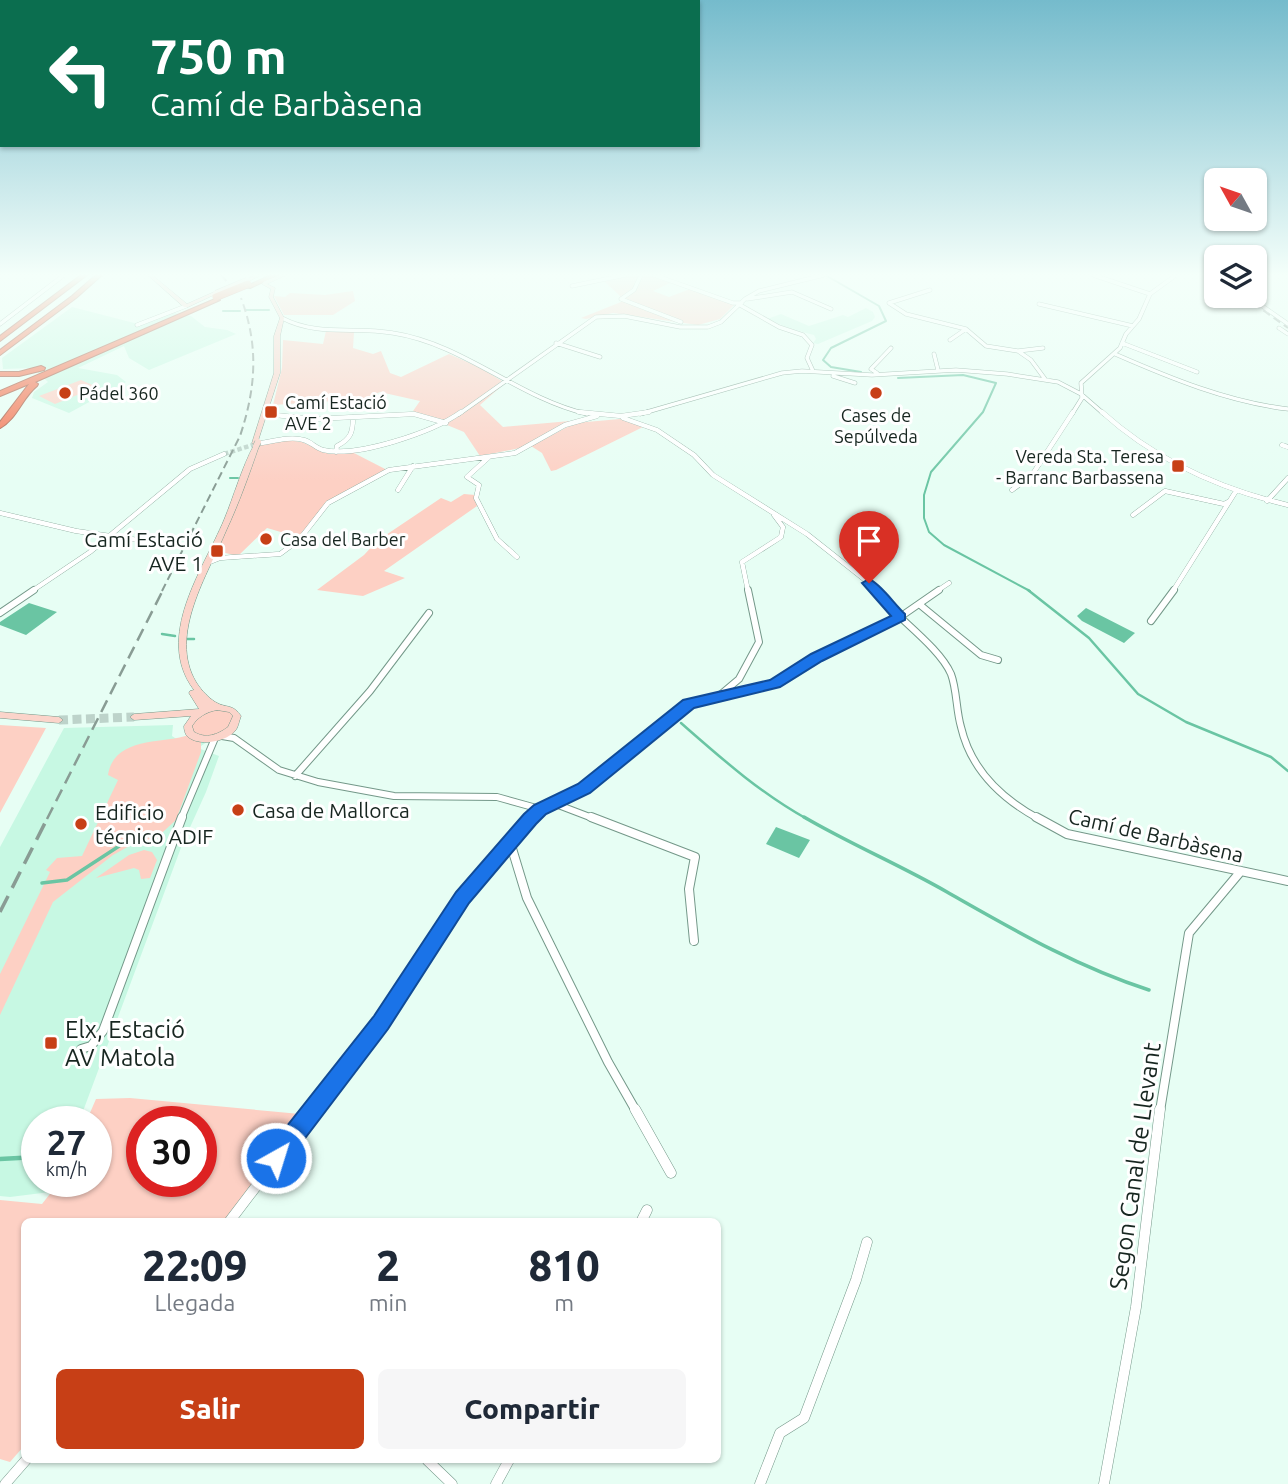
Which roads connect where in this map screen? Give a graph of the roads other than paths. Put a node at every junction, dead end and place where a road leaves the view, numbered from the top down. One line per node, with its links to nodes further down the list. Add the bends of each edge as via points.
1 (102, 344): 13 (highway)
2 (106, 344): 30 (highway)
3 (109, 344): 30 (highway)
4 (110, 344): 20 (highway)
5 (279, 344): 33 (street, via 279,370)
6 (428, 344): 27 (street)
7 (554, 344): 27 (street)
8 (560, 344): 19 (street)
9 (812, 344): 22 (street, via 807,358)
10 (984, 344): 16 (street)
11 (1121, 344): 18 (street)
12 (1125, 344): 23 (street)
13 (93, 348): 24 (highway, via 29,373); 30 (highway)
14 (891, 348): 25 (street, via 871,369)
15 (1042, 348): 16 (street)
16 (1018, 351): 26 (street, via 1031,359)
17 (934, 354): 21 (street)
18 (1115, 354): 29 (street, via 1081,383); 31 (street, via 1248,404)
19 (600, 357)
20 (60, 370): 30 (highway); 39 (highway, via 25,391)
21 (938, 370): 25 (street); 26 (street)
22 (811, 371): 25 (street); 28 (street); 36 (street, via 784,373)
23 (1197, 372)
24 (0, 374)
25 (880, 375)
26 (1045, 379): 29 (street)
27 (505, 380): 35 (street); 38 (street)
28 (855, 383)
29 (1080, 391): 47 (street, via 1082,398 1049,451 1032,475); 48 (street, via 1132,437)
30 (0, 392)
31 (1288, 409)
32 (0, 411): 37 (highway)
33 (266, 414): 34 (street, via 314,419); 40 (street)
34 (353, 416): 38 (street, via 414,414); 41 (street, via 353,431)
35 (598, 416): 36 (street); 43 (street, via 565,425 515,453)
36 (615, 416): 53 (street, Camí de Barbàsena, via 657,430 694,455 713,475)
37 (0, 420)
38 (446, 423): 41 (street, via 366,450)
39 (0, 426)
40 (257, 444): 41 (street, via 292,439); 57 (street)
41 (336, 452)
42 (224, 454): 55 (street, via 190,469)
43 (490, 456): 44 (street); 58 (street, via 467,478 479,485 476,498 491,528 508,553)
44 (412, 466): 46 (street); 57 (street, via 378,475 328,503 299,540 280,554)
45 (1288, 478): 50 (street)
46 (398, 490)
47 (1012, 490)
48 (1236, 491): 49 (street); 50 (street)
49 (1230, 501): 54 (street, via 1165,491); 64 (street)
50 (1267, 501): 51 (street)
51 (1288, 505)
52 (0, 513): 55 (street)
53 (773, 513): 63 (street, Camí de Barbàsena, via 854,569); 66 (street, via 783,533 742,562 759,642 739,679)
54 (1133, 515)
55 (109, 536): 56 (street); 61 (street)
56 (145, 541)
57 (211, 556): 67 (street, via 186,617 182,645 188,676 200,694); 68 (street, via 185,611 179,642 184,675)
58 (517, 557)
59 (949, 583): 60 (street)
60 (919, 604): 63 (street); 65 (street, via 981,655)
61 (0, 613)
62 (429, 613): 79 (street, via 370,691)
63 (900, 617): 66 (street, via 774,684); 83 (street, Camí de Barbàsena, via 951,674 961,730 973,757 997,792 1017,807 1068,834)
64 (1151, 621)
65 (998, 660)
66 (716, 698): 80 (street, via 689,704 584,788)
67 (219, 707): 68 (street); 74 (street, via 235,713)
68 (204, 710): 70 (main road); 73 (street)
69 (0, 715): 72 (street)
70 (168, 715): 71 (street); 73 (street)
71 (134, 717)
72 (59, 720)
73 (190, 722): 76 (street, via 190,734)
74 (235, 724): 75 (street); 77 (street)
75 (218, 737): 76 (street); 77 (street); 78 (street)
76 (203, 739): 78 (street)
77 (240, 742): 79 (street, via 267,764)
78 (208, 752): 86 (street, via 103,1031 91,1046)
79 (295, 776): 81 (street, via 394,796 496,797)
80 (553, 803): 81 (street); 85 (street, via 695,857 688,889)
81 (540, 809): 82 (street)
82 (510, 842): 87 (street, via 527,898 555,957); 89 (street, via 463,897 381,1022)
83 (1241, 871): 84 (street, Camí de Barbàsena); 100 (street, Segon Canal de Llevant, via 1188,933 1160,1108 1136,1307)
84 (1288, 881)
85 (694, 941)
86 (81, 1049)
87 (671, 1173)
88 (648, 1210): 90 (street)
89 (232, 1218)
90 (643, 1218)
91 (867, 1242): 99 (street, via 804,1419 780,1433)
92 (23, 1463): 96 (street)
93 (430, 1463): 97 (street)
94 (507, 1463): 98 (street)
95 (0, 1482): 96 (street)
96 (5, 1484)
97 (452, 1484)
98 (496, 1484)
99 (760, 1484)
100 (1104, 1484)

